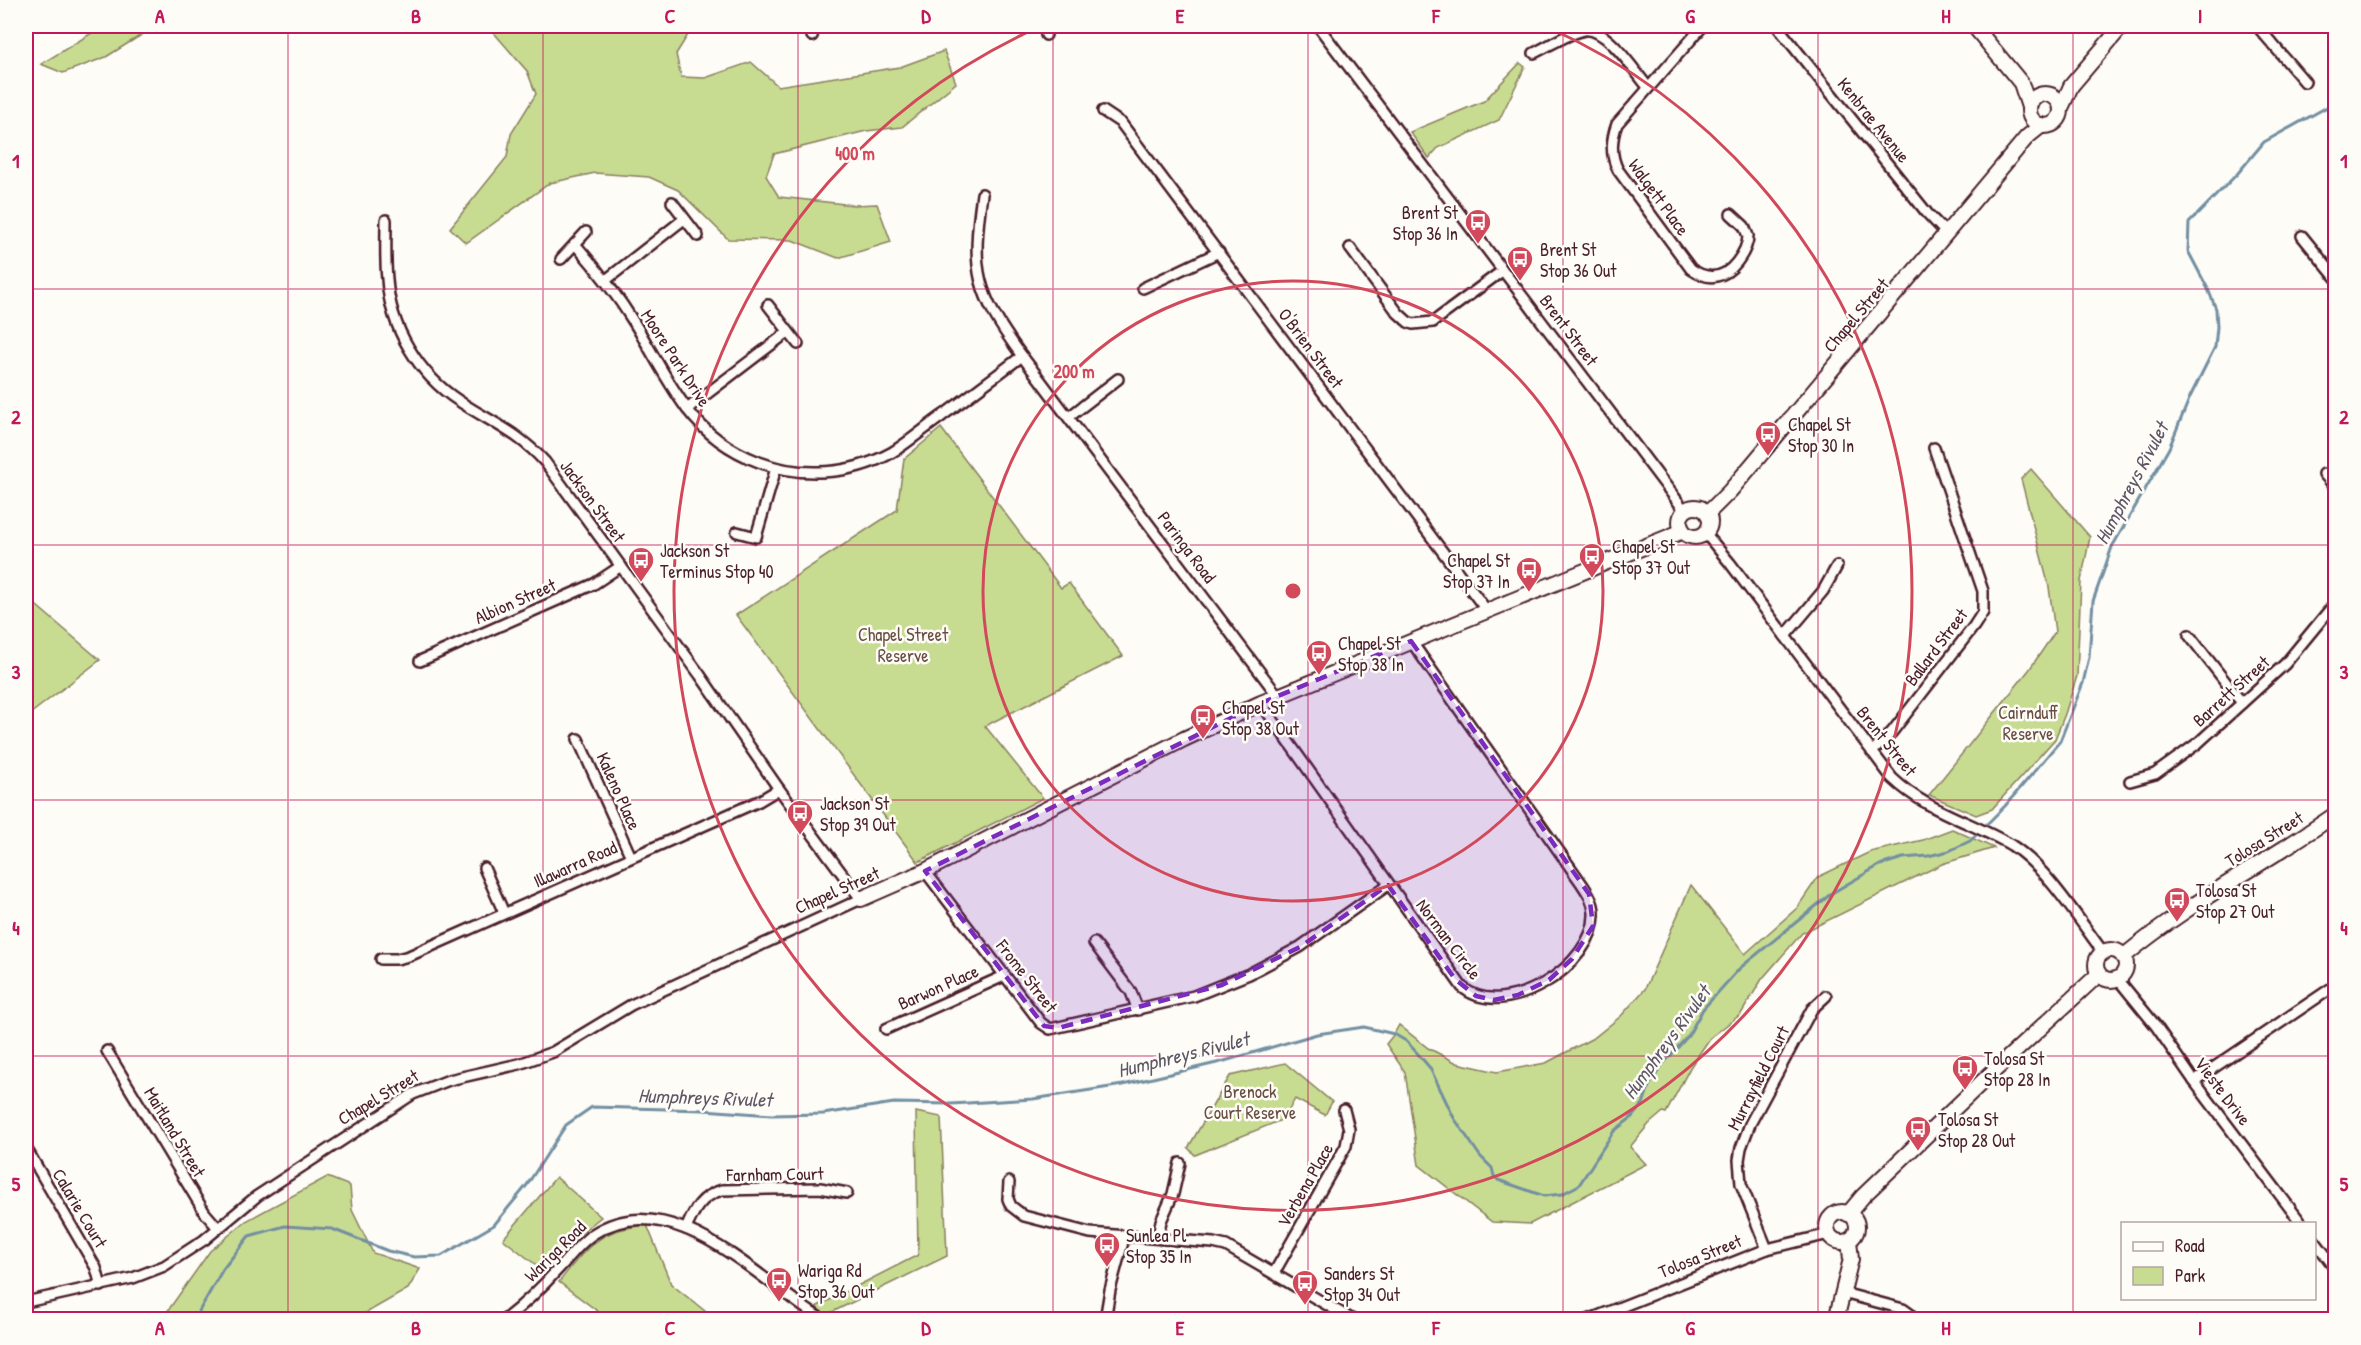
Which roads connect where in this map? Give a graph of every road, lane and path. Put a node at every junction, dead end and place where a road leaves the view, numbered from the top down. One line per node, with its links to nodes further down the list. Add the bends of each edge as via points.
1 (815, 26): 8 (street)
2 (1318, 26): 33 (street, Brent Street)
3 (1703, 26): 13 (street, Walgett Place)
4 (1777, 26): 26 (street, Kenbrae Avenue)
5 (1974, 26): 11 (street)
6 (2122, 26): 12 (street)
7 (2257, 26): 10 (street)
8 (812, 36)
9 (1534, 53): 13 (street, via 1582,31 1597,31)
10 (2305, 82)
11 (2021, 83): 14 (street); 17 (street)
12 (2071, 86): 14 (street); 15 (street)
13 (1648, 87): 22 (street, Walgett Place, via 1617,124 1612,152 1618,170 1691,270 1705,277 1727,274 1746,248 1747,231)
14 (2046, 94): 15 (street, via 2057,99); 17 (street, via 2034,98)
15 (2061, 108): 18 (street, via 2056,122)
16 (1103, 111): 31 (street, O'Brien Street, via 1121,123)
17 (2030, 112): 18 (street); 19 (street)
18 (2042, 125): 19 (street, Chapel Street)
19 (2027, 137): 26 (street, Chapel Street)
20 (982, 194): 40 (street, Paringa Road, via 976,242 980,283 992,313)
21 (672, 202): 23 (street)
22 (1731, 214)
23 (684, 219): 27 (street); 35 (street)
24 (386, 220): 55 (street, Jackson Street, via 390,298 415,360 449,394 507,428 534,450)
25 (586, 232): 29 (street)
26 (1947, 234): 49 (street, Chapel Street)
27 (698, 236)
28 (2302, 236): 34 (street)
29 (575, 244): 32 (street); 35 (street, Moore Park Drive)
30 (1350, 248): 33 (street, via 1398,313 1413,324 1433,322)
31 (1219, 252): 36 (street); 58 (street, O'Brien Street)
32 (561, 259)
33 (1502, 271): 48 (street, Brent Street)
34 (2336, 278)
35 (606, 280): 42 (street, Moore Park Drive)
36 (1143, 288)
37 (768, 305): 38 (street)
38 (788, 332): 39 (street); 42 (street)
39 (798, 344)
40 (1022, 356): 43 (street, Paringa Road); 45 (street, Moore Park Drive, via 880,458 827,472)
41 (1119, 379): 43 (street)
42 (687, 409): 45 (street, Moore Park Drive, via 719,441)
43 (1069, 417): 63 (street, Paringa Road)
44 (1934, 448): 67 (street, Ballard Street, via 1983,591 1984,605 1974,626)
45 (776, 468): 53 (street)
46 (2324, 474): 47 (street)
47 (2336, 488)
48 (1685, 511): 49 (street, via 1699,507); 51 (street, via 1680,519)
49 (1708, 513): 52 (street, via 1711,521)
50 (737, 531): 53 (street)
51 (1683, 531): 52 (street, via 1696,538); 58 (street, Chapel Street)
52 (1706, 534): 60 (street, Brent Street)
53 (756, 537): 54 (street)
54 (766, 540)
55 (621, 566): 62 (street, Albion Street, via 594,584); 69 (street, Jackson Street)
56 (1837, 566): 60 (street, via 1823,591)
57 (2336, 602): 65 (street, Barrett Street, via 2292,658)
58 (1487, 611): 61 (street, Chapel Street)
59 (2189, 635): 65 (street)
60 (1785, 636): 67 (street, Brent Street)
61 (1411, 641): 63 (street, Chapel Street); 74 (street, Norman Circle, via 1589,894 1593,926 1572,960 1549,980 1518,995 1485,999 1468,992 1455,980)
62 (420, 661)
63 (1278, 696): 64 (street, Chapel Street)
64 (1261, 703): 73 (street, Chapel Street); 74 (street, Norman Circle)
65 (2242, 703): 68 (street, Barrett Street, via 2181,756 2155,774)
66 (578, 739): 71 (street, Kaleno Place)
67 (1872, 752): 78 (street, Brent Street, via 1918,800 2022,853)
68 (2130, 781)
69 (779, 789): 71 (street, Illawarra Road); 75 (street, Jackson Street)
70 (2336, 814): 79 (street, Tolosa Street, via 2204,898)
71 (631, 857): 76 (street, Illawarra Road)
72 (484, 868): 76 (street)
73 (925, 871): 75 (street, Chapel Street); 82 (street, Frome Street)
74 (1388, 885): 86 (street, Frome Street, via 1300,947 1249,974 1194,996)
75 (861, 899): 97 (street, Chapel Street, via 631,1005 553,1052 448,1080 413,1094 257,1196)
76 (504, 913): 80 (street, Illawarra Road, via 409,956)
77 (1094, 943): 86 (street, via 1131,992)
78 (2103, 952): 79 (street, via 2115,951); 81 (street, via 2096,965)
79 (2123, 957): 83 (street, via 2125,968)
80 (381, 959)
81 (2099, 974): 83 (street, via 2107,979); 95 (street, via 1975,1088)
82 (1004, 976): 86 (street, Frome Street, via 1050,1029); 87 (street, Barwon Place)
83 (2117, 978): 89 (street, Vieste Drive)
84 (2336, 985): 89 (street)
85 (1826, 996): 104 (street, Murrayfield Court, via 1812,1009 1741,1148 1741,1184)
86 (1138, 1010)
87 (886, 1029)
88 (107, 1051): 97 (street, Maitland Street, via 205,1213)
89 (2194, 1081): 96 (street, Vieste Drive)
90 (1344, 1110): 106 (street, Verbena Place, via 1349,1129 1346,1146)
91 (26, 1148): 107 (street, Calarie Court, via 96,1268)
92 (1180, 1163): 101 (street)
93 (1010, 1182): 100 (street, via 1008,1199 1024,1216 1073,1230)
94 (848, 1193): 98 (street, Farnham Court, via 820,1188 722,1190 700,1202)
95 (1848, 1214): 99 (street, via 1839,1212 1832,1217 1827,1225); 102 (street, via 1857,1225 1856,1234)
96 (2300, 1222)
97 (218, 1228): 107 (street, Chapel Street, via 164,1266)
98 (686, 1229): 111 (street, Wariga Road, via 651,1218 601,1229); 112 (street, Wariga Road, via 719,1247)
99 (1829, 1234): 102 (street, via 1835,1240); 104 (street, Tolosa Street)
100 (1125, 1238): 101 (street); 113 (street)
101 (1158, 1238): 106 (street, via 1226,1246)
102 (1849, 1241): 108 (street, via 1851,1258)
103 (2316, 1243): 105 (street)
104 (1767, 1249): 110 (street, Tolosa Street)
105 (2336, 1269)
106 (1274, 1273): 114 (street)
107 (101, 1286): 109 (street, Chapel Street)
108 (1843, 1293): 115 (street); 116 (street, via 1903,1309)
109 (26, 1302)
110 (1591, 1319)
111 (504, 1320)
112 (823, 1320)
113 (1105, 1320)
114 (1353, 1320)
115 (1836, 1320)
116 (1913, 1320)

